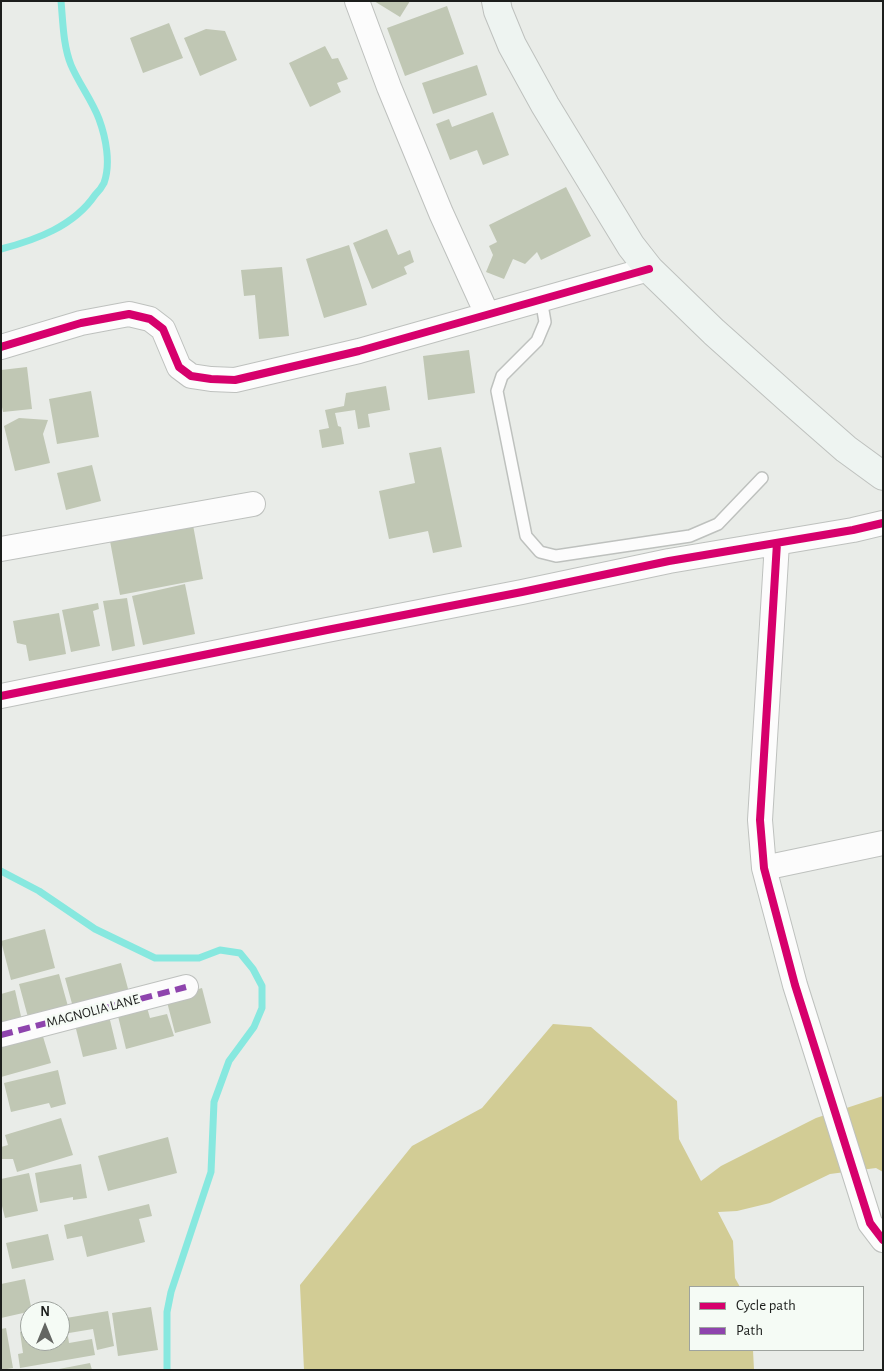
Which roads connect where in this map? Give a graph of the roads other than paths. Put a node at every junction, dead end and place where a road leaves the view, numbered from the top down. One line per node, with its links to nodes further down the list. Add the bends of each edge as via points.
1 (356, 1): 5 (street, via 441,213)
2 (496, 1): 3 (street, via 512,45 545,105 631,246)
3 (649, 268): 4 (street); 7 (street, via 788,399)
4 (541, 299): 5 (street); 8 (lane, via 545,322 537,341 502,376 497,391 526,536 540,552 556,556 690,536 718,524)
5 (487, 314): 6 (street, via 235,380 191,376 179,368 163,329 150,319 129,314 81,323)
6 (1, 347)
7 (883, 476)
8 (762, 478)
9 (253, 504): 12 (street)
10 (883, 523): 11 (street)
11 (777, 543): 13 (street, via 669,561); 15 (street, via 760,820)
12 (1, 549)
13 (1, 696)
14 (883, 843): 15 (street)
15 (764, 868): 18 (street, via 796,985 870,1222)
16 (186, 987): 17 (street, MAGNOLIA LANE)
17 (1, 1035)
18 (883, 1240)

